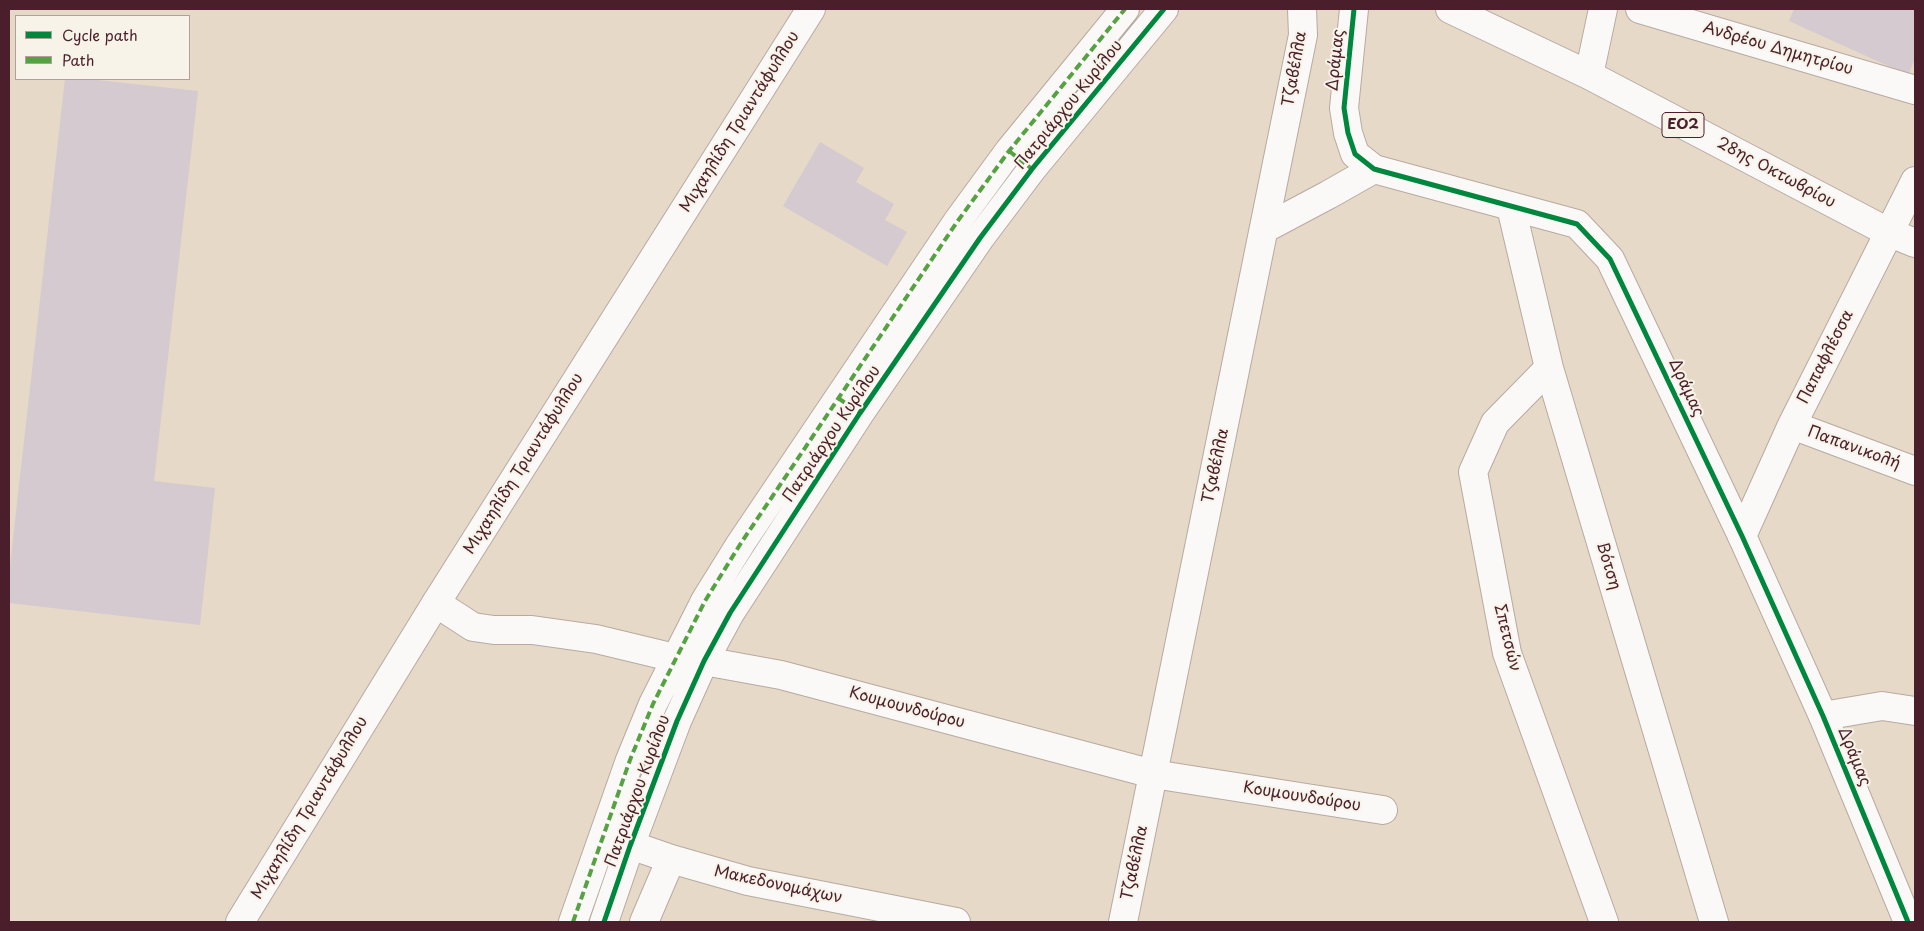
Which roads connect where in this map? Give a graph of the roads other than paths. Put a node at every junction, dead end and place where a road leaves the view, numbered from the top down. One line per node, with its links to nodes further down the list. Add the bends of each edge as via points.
1 (811, 9): 25 (street, Μιχαηλίδη Τριαντάφυλλου)
2 (1125, 9): 11 (street, Πατριάρχου Κυρίλου)
3 (1164, 9): 12 (street, Πατριάρχου Κυρίλου)
4 (1302, 9): 16 (street, Τζαβέλλα, via 1303,35)
5 (1354, 9): 13 (street, Δράμας, via 1344,108 1355,154)
6 (1450, 9): 9 (street, 28ης Οκτωβρίου / ΕΟ2)
7 (1602, 9): 9 (street)
8 (1640, 9): 10 (street, Ανδρέου Δημητρίου)
9 (1589, 76): 17 (street, 28ης Οκτωβρίου / ΕΟ2)
10 (1915, 90)
11 (1009, 151): 12 (street); 20 (street, Πατριάρχου Κυρίλου)
12 (1032, 169): 21 (street, Πατριάρχου Κυρίλου, via 980,238)
13 (1374, 169): 15 (street, Δράμας); 16 (street)
14 (1915, 181): 17 (street, Παπαφλέσσα)
15 (1511, 207): 19 (street, Βότση); 24 (street, Δράμας, via 1577,224 1610,259)
16 (1264, 228): 30 (street, Τζαβέλλα)
17 (1888, 232): 18 (street, 28ης Οκτωβρίου / ΕΟ2); 22 (street, Παπαφλέσσα)
18 (1915, 242)
19 (1549, 368): 41 (street, Σπετσών, via 1495,423 1473,472 1507,653); 42 (street, Βότση)
20 (838, 398): 21 (street); 26 (street, Πατριάρχου Κυρίλου, via 741,543)
21 (860, 414): 27 (street, Πατριάρχου Κυρίλου, via 730,612)
22 (1792, 425): 23 (street, Παπανικολή); 24 (street, Παπαφλέσσα)
23 (1915, 471)
24 (1742, 536): 29 (street, Δράμας)
25 (436, 603): 26 (street, Κουμουνδούρου, via 473,626 596,639); 35 (street, Μιχαηλίδη Τριαντάφυλλου)
26 (675, 658): 27 (street, Κουμουνδούρου); 32 (street, Πατριάρχου Κυρίλου, via 630,760)
27 (704, 660): 30 (street, Κουμουνδούρου, via 781,675); 33 (street, Πατριάρχου Κυρίλου, via 677,721)
28 (1915, 711): 29 (street, via 1882,706)
29 (1824, 716): 43 (street, Δράμας)
30 (1153, 774): 31 (street, Κουμουνδούρου); 40 (street, Τζαβέλλα)
31 (1383, 810)
32 (603, 836): 33 (street, Μακεδονομάχων); 36 (street, Πατριάρχου Κυρίλου)
33 (630, 846): 34 (street, Μακεδονομάχων); 37 (street, Πατριάρχου Κυρίλου)
34 (671, 859): 38 (street); 39 (street, Μακεδονομάχων, via 748,881)
35 (240, 922)
36 (573, 922)
37 (604, 922)
38 (644, 922)
39 (956, 922)
40 (1123, 922)
41 (1604, 922)
42 (1714, 922)
43 (1908, 922)

